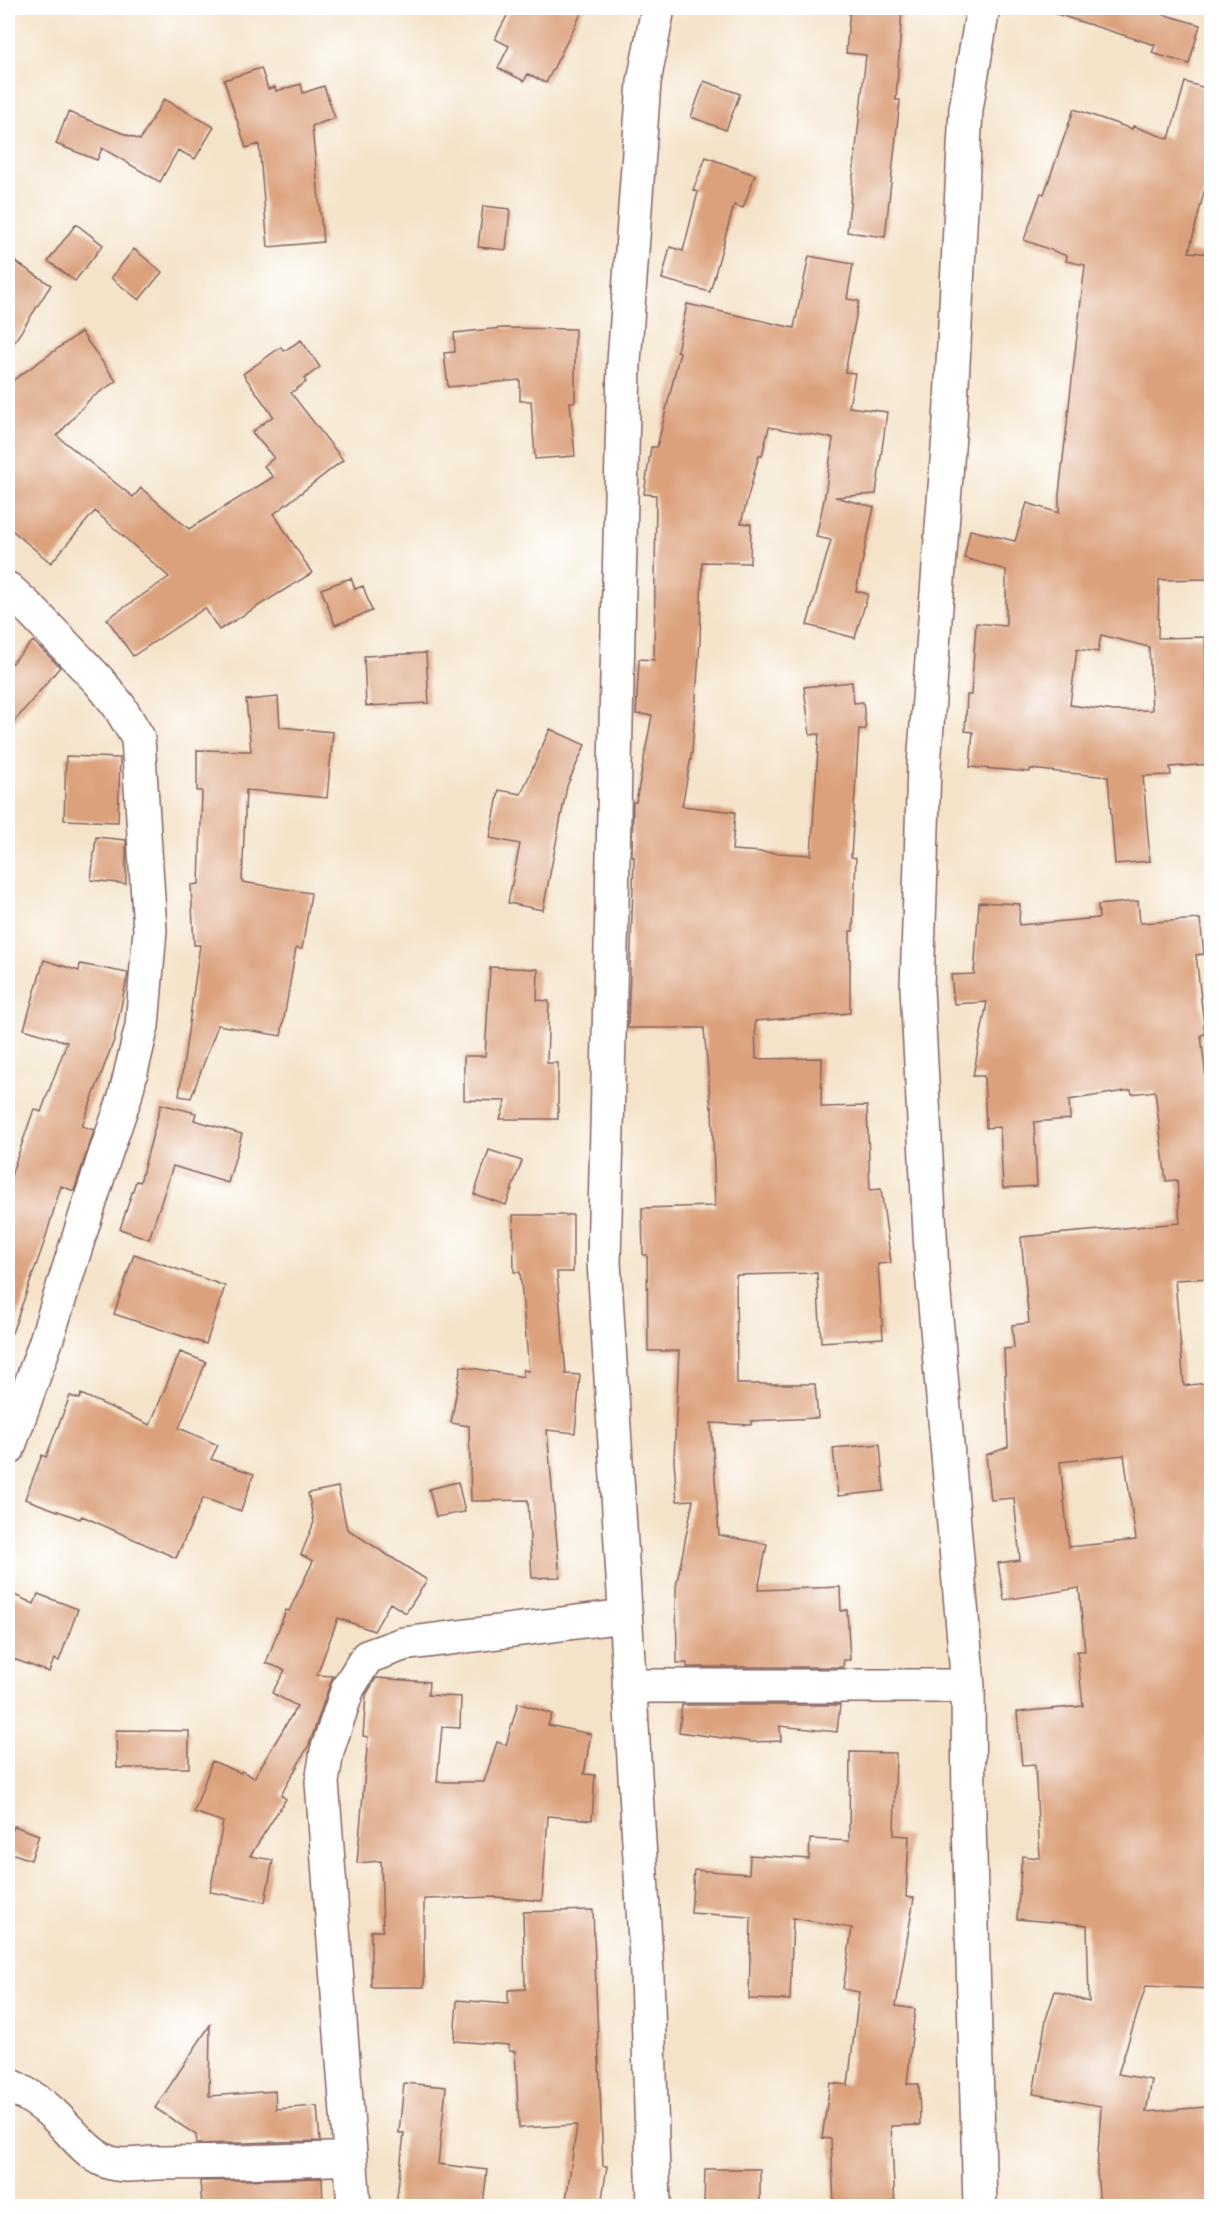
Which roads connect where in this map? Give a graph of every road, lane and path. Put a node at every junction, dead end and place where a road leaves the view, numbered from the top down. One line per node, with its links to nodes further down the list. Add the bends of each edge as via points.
1 (658, 8): 5 (street, via 644,82 624,363 605,1203 604,1262)
2 (983, 8): 7 (street, via 966,109 950,422 924,765 917,988 932,1271)
3 (8, 589): 4 (street, via 99,681 138,738 150,930 142,1026 125,1097)
4 (8, 1449)
5 (624, 1616): 6 (street); 9 (street, via 403,1644 367,1658 348,1688 327,1751 322,1782)
6 (629, 1686): 7 (street); 11 (street, via 647,1974)
7 (968, 1686): 12 (street)
8 (21, 2091): 9 (street, via 53,2113 90,2151 108,2162 123,2165)
9 (350, 2158): 10 (street)
10 (354, 2206)
11 (654, 2206)
12 (980, 2206)

